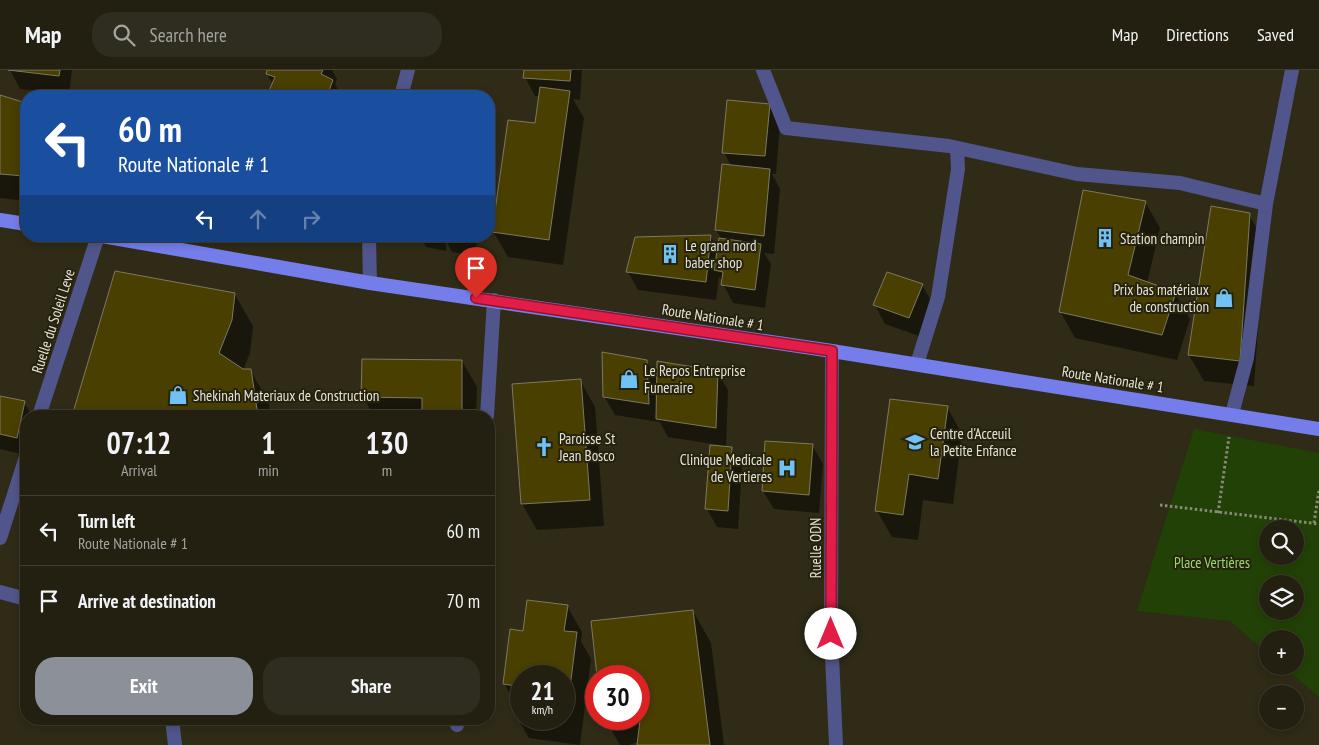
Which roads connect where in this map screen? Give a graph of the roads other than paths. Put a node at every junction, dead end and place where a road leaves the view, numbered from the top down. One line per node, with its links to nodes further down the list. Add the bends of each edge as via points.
1 (408, 70): 4 (street)
2 (763, 70): 5 (street, via 786,128)
3 (1292, 70): 6 (street)
4 (403, 90)
5 (957, 148): 6 (street, via 1077,174 1180,183); 15 (street, via 958,168 938,297)
6 (1266, 204): 18 (street, via 1247,358)
7 (0, 220): 8 (main road)
8 (20, 223)
9 (96, 242): 16 (street, Ruelle du Soleil Leve)
10 (136, 242): 12 (main road, Route Nationale # 1)
11 (369, 242): 12 (street)
12 (370, 283): 13 (main road, Route Nationale # 1)
13 (494, 300): 14 (main road, Route Nationale # 1); 17 (street)
14 (832, 351): 15 (main road, Route Nationale # 1); 26 (street, Ruelle ODN, via 831,634)
15 (916, 364): 18 (main road, Route Nationale # 1)
16 (41, 410)
17 (487, 410)
18 (1232, 414): 19 (main road, Route Nationale # 1)
19 (1319, 428)
20 (20, 476): 21 (street)
21 (0, 538)
22 (0, 592): 23 (street)
23 (20, 597)
24 (172, 725): 25 (street)
25 (174, 745)
26 (836, 745)

